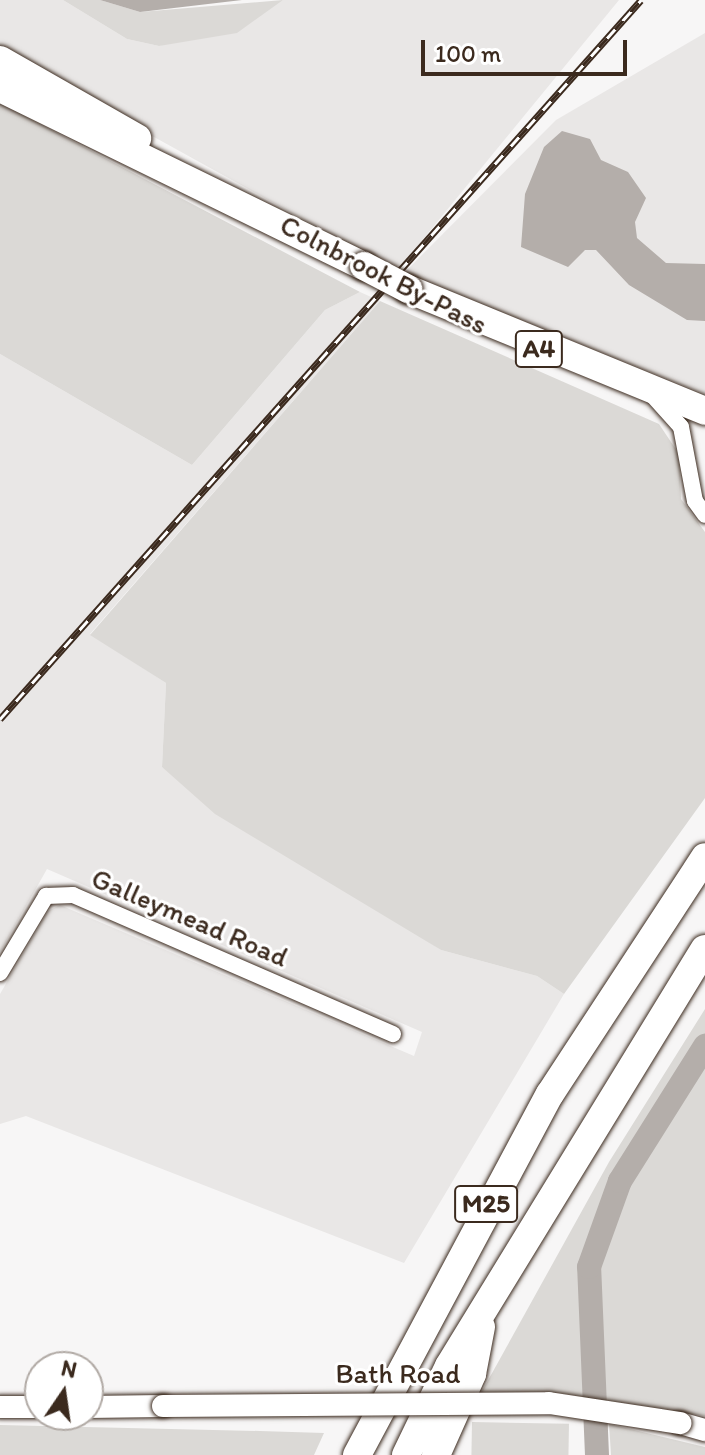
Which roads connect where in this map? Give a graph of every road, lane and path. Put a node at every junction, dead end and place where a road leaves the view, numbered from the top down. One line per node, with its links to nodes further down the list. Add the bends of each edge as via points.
1 (0, 60): 3 (highway, Colnbrook By-Pass / A4)
2 (0, 88): 3 (highway, Colnbrook By-Pass / A4)
3 (200, 182): 4 (highway, Colnbrook By-Pass / A4, bridge, via 408,289)
4 (647, 391): 5 (highway, Colnbrook By-Pass / A4); 6 (street, via 678,422)
5 (704, 410)
6 (699, 459): 7 (street, via 693,492)
7 (705, 515)
8 (705, 857): 17 (highway, M25, via 550,1094)
9 (705, 949): 12 (highway, M25)
10 (0, 973): 11 (street, Galleymead Road, via 46,896 73,895)
11 (393, 1034)
12 (483, 1315): 18 (highway, M25, via 449,1366); 19 (highway, M25, via 472,1374)
13 (0, 1407): 14 (street)
14 (24, 1407)
15 (104, 1407): 16 (street, Bath Road, bridge, via 549,1403)
16 (705, 1430)
17 (357, 1455)
18 (406, 1455)
19 (436, 1455)

